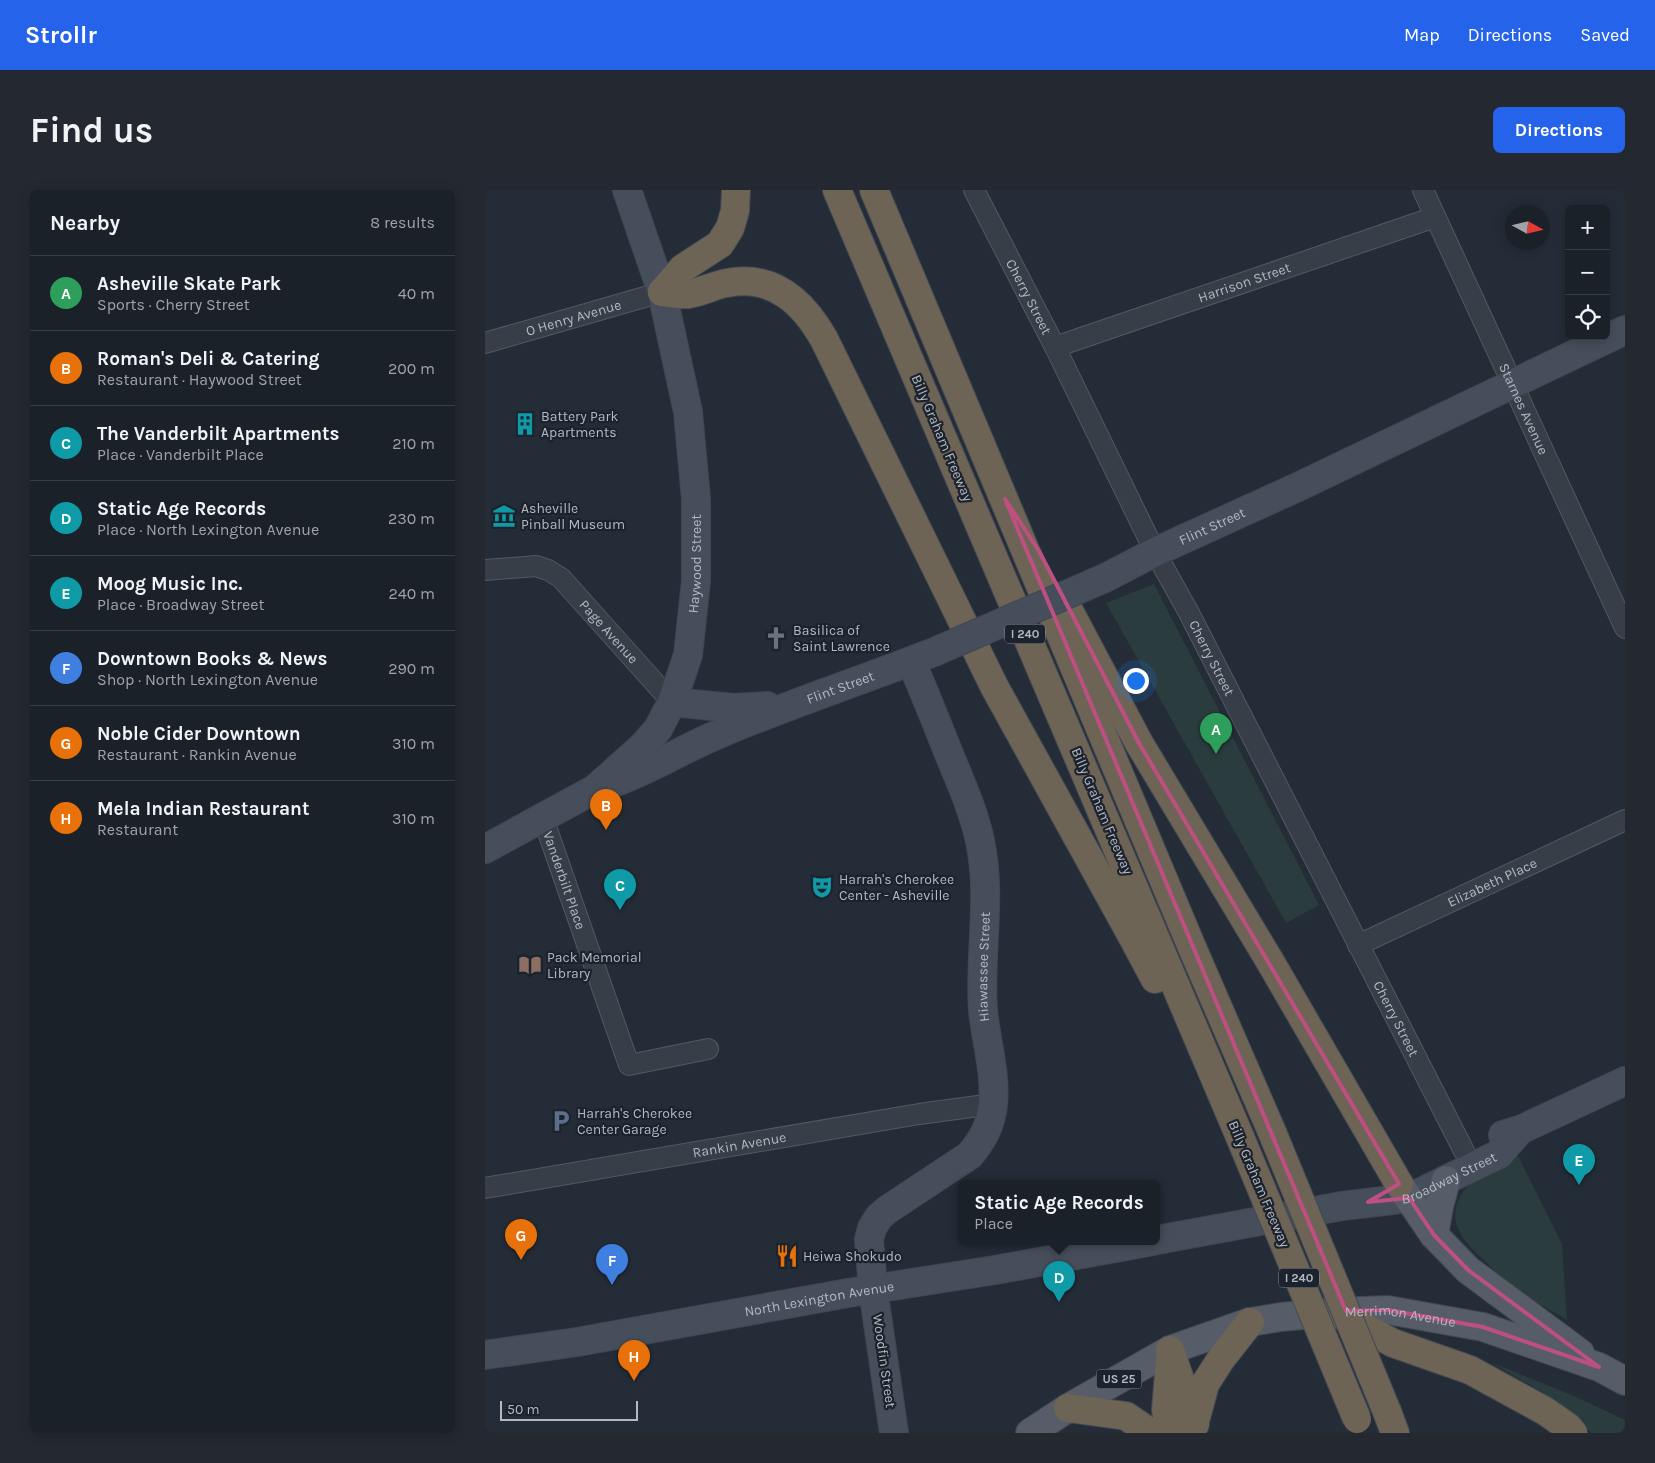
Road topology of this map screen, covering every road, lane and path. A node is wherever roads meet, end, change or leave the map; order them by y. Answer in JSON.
{"nodes":[{"id":1,"x":627,"y":190,"type":"edge"},
{"id":2,"x":736,"y":190,"type":"edge"},
{"id":3,"x":837,"y":190,"type":"edge"},
{"id":4,"x":873,"y":190,"type":"edge"},
{"id":5,"x":890,"y":190,"type":"edge"},
{"id":6,"x":974,"y":190,"type":"edge"},
{"id":7,"x":1423,"y":190,"type":"edge"},
{"id":8,"x":1435,"y":217,"type":"junction"},
{"id":9,"x":662,"y":292,"type":"junction"},
{"id":10,"x":1625,"y":330,"type":"edge"},
{"id":11,"x":933,"y":332,"type":"junction"},
{"id":12,"x":485,"y":343,"type":"edge"},
{"id":13,"x":1055,"y":347,"type":"junction"},
{"id":14,"x":1511,"y":383,"type":"junction"},
{"id":15,"x":1005,"y":499,"type":"junction"},
{"id":16,"x":1155,"y":552,"type":"junction"},
{"id":17,"x":485,"y":570,"type":"edge"},
{"id":18,"x":1625,"y":628,"type":"edge"},
{"id":19,"x":922,"y":657,"type":"junction"},
{"id":20,"x":672,"y":702,"type":"junction"},
{"id":21,"x":791,"y":704,"type":"junction"},
{"id":22,"x":720,"y":733,"type":"junction"},
{"id":23,"x":595,"y":789,"type":"junction"},
{"id":24,"x":543,"y":818,"type":"junction"},
{"id":25,"x":1625,"y":820,"type":"edge"},
{"id":26,"x":485,"y":849,"type":"edge"},
{"id":27,"x":1358,"y":945,"type":"junction"},
{"id":28,"x":708,"y":1049,"type":"dead end"},
{"id":29,"x":1215,"y":1078,"type":"junction"},
{"id":30,"x":1625,"y":1081,"type":"edge"},
{"id":31,"x":993,"y":1104,"type":"junction"},
{"id":32,"x":1520,"y":1130,"type":"junction"},
{"id":33,"x":1464,"y":1151,"type":"junction"},
{"id":34,"x":1446,"y":1180,"type":"junction"},
{"id":35,"x":485,"y":1188,"type":"edge"},
{"id":36,"x":1404,"y":1191,"type":"junction"},
{"id":37,"x":1434,"y":1235,"type":"junction"},
{"id":38,"x":1160,"y":1239,"type":"edge"},
{"id":39,"x":1131,"y":1245,"type":"edge"},
{"id":40,"x":873,"y":1289,"type":"junction"},
{"id":41,"x":1334,"y":1312,"type":"junction"},
{"id":42,"x":1250,"y":1322,"type":"junction"},
{"id":43,"x":1171,"y":1350,"type":"junction"},
{"id":44,"x":485,"y":1356,"type":"edge"},
{"id":45,"x":1599,"y":1367,"type":"junction"},
{"id":46,"x":1625,"y":1381,"type":"edge"},
{"id":47,"x":1068,"y":1408,"type":"junction"},
{"id":48,"x":1391,"y":1423,"type":"edge"},
{"id":49,"x":1360,"y":1426,"type":"edge"},
{"id":50,"x":1196,"y":1427,"type":"edge"},
{"id":51,"x":894,"y":1433,"type":"edge"},
{"id":52,"x":1030,"y":1433,"type":"edge"},
{"id":53,"x":1151,"y":1433,"type":"edge"},
{"id":54,"x":1170,"y":1433,"type":"edge"},
{"id":55,"x":1573,"y":1433,"type":"edge"}],
"edges":[{"from":1,"to":9,"type":"street","name":"Haywood Street"},
{"from":2,"to":9,"type":"highway"},
{"from":3,"to":29,"type":"highway","name":"Billy Graham Freeway","number":"I 240"},
{"from":4,"to":11,"type":"highway","number":"I 240"},
{"from":5,"to":11,"type":"highway"},
{"from":6,"to":13,"type":"street","name":"Cherry Street"},
{"from":7,"to":8,"type":"street","name":"Starnes Avenue"},
{"from":8,"to":13,"type":"street","name":"Harrison Street"},
{"from":8,"to":14,"type":"street","name":"Starnes Avenue"},
{"from":9,"to":12,"type":"street","name":"O Henry Avenue"},
{"from":9,"to":20,"type":"street","name":"Haywood Street"},
{"from":9,"to":29,"type":"highway"},
{"from":10,"to":14,"type":"street","name":"Flint Street"},
{"from":11,"to":15,"type":"highway","number":"I 240"},
{"from":13,"to":16,"type":"street","name":"Cherry Street"},
{"from":14,"to":16,"type":"street","name":"Flint Street"},
{"from":14,"to":18,"type":"street","name":"Starnes Avenue"},
{"from":15,"to":36,"type":"highway"},
{"from":15,"to":48,"type":"highway","number":"I 240","bridge":true},
{"from":16,"to":19,"type":"street","name":"Flint Street","bridge":true},
{"from":16,"to":27,"type":"street","name":"Cherry Street"},
{"from":17,"to":20,"type":"street","name":"Page Avenue"},
{"from":19,"to":21,"type":"street","name":"Flint Street"},
{"from":19,"to":31,"type":"street","name":"Hiawassee Street"},
{"from":20,"to":21,"type":"street","name":"Flint Street"},
{"from":20,"to":22,"type":"street","name":"Page Avenue"},
{"from":20,"to":23,"type":"street","name":"Haywood Street"},
{"from":21,"to":22,"type":"street","name":"Flint Street"},
{"from":22,"to":23,"type":"street","name":"Flint Street"},
{"from":23,"to":24,"type":"street","name":"Haywood Street"},
{"from":24,"to":26,"type":"street","name":"Haywood Street"},
{"from":24,"to":28,"type":"street","name":"Vanderbilt Place"},
{"from":25,"to":27,"type":"street","name":"Elizabeth Place"},
{"from":27,"to":33,"type":"street","name":"Cherry Street"},
{"from":29,"to":49,"type":"highway","name":"Billy Graham Freeway","number":"I 240","bridge":true},
{"from":30,"to":32,"type":"street","name":"Broadway Street"},
{"from":31,"to":35,"type":"street","name":"Rankin Avenue"},
{"from":31,"to":40,"type":"street","name":"Hiawassee Street"},
{"from":32,"to":33,"type":"street","name":"Broadway Street"},
{"from":32,"to":34,"type":"street","name":"Broadway Street"},
{"from":33,"to":36,"type":"street","name":"Broadway Street"},
{"from":34,"to":36,"type":"street","name":"Broadway Street"},
{"from":34,"to":37,"type":"main road"},
{"from":36,"to":37,"type":"main road"},
{"from":36,"to":38,"type":"street","name":"Broadway Street"},
{"from":37,"to":45,"type":"main road"},
{"from":39,"to":40,"type":"street","name":"North Lexington Avenue"},
{"from":40,"to":44,"type":"street","name":"North Lexington Avenue"},
{"from":40,"to":51,"type":"street","name":"Woodfin Street"},
{"from":41,"to":42,"type":"main road","name":"Merrimon Avenue","number":"US 25"},
{"from":41,"to":45,"type":"main road","name":"Merrimon Avenue","number":"US 25"},
{"from":41,"to":55,"type":"highway"},
{"from":42,"to":43,"type":"main road","name":"Merrimon Avenue","number":"US 25"},
{"from":42,"to":50,"type":"highway"},
{"from":43,"to":47,"type":"main road","number":"US 25"},
{"from":43,"to":50,"type":"highway"},
{"from":43,"to":54,"type":"highway"},
{"from":45,"to":46,"type":"main road","name":"Merrimon Avenue","number":"US 25"},
{"from":47,"to":52,"type":"main road","number":"US 25"},
{"from":47,"to":53,"type":"highway"}]}
